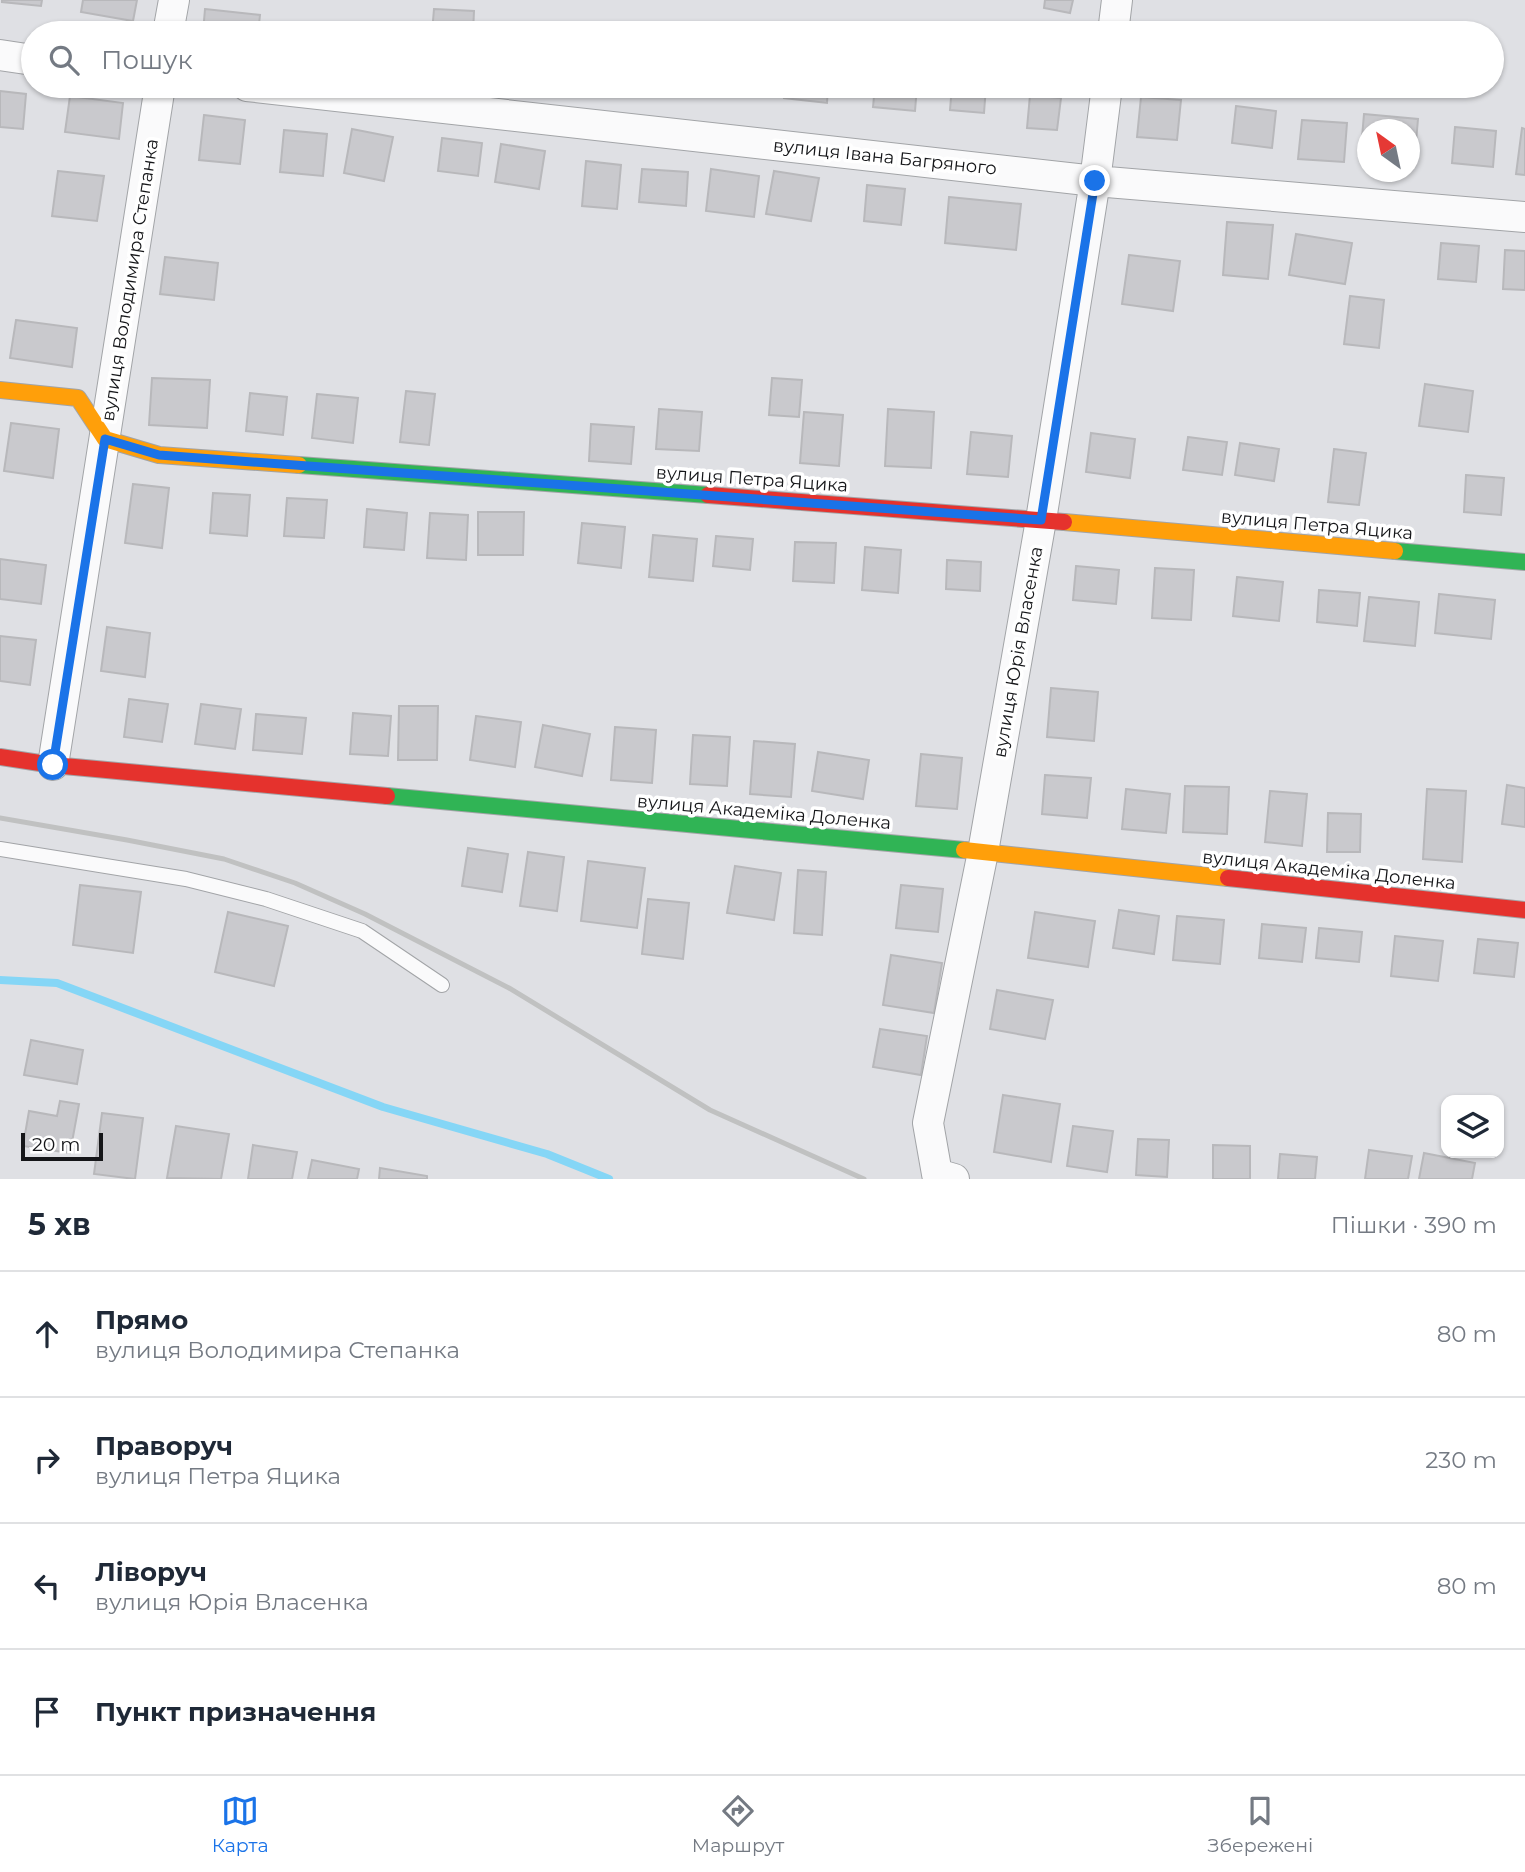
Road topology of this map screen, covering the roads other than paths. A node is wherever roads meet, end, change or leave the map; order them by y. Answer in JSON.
{"nodes":[{"id":1,"x":174,"y":0,"type":"edge"},
{"id":2,"x":1117,"y":0,"type":"edge"},
{"id":3,"x":170,"y":21,"type":"edge"},
{"id":4,"x":1114,"y":21,"type":"edge"},
{"id":5,"x":0,"y":55,"type":"edge"},
{"id":6,"x":21,"y":58,"type":"edge"},
{"id":7,"x":158,"y":98,"type":"edge"},
{"id":8,"x":354,"y":98,"type":"edge"},
{"id":9,"x":1105,"y":98,"type":"edge"},
{"id":10,"x":1095,"y":181,"type":"junction"},
{"id":11,"x":1525,"y":217,"type":"edge"},
{"id":12,"x":0,"y":390,"type":"edge"},
{"id":13,"x":105,"y":439,"type":"junction"},
{"id":14,"x":1041,"y":520,"type":"junction"},
{"id":15,"x":1525,"y":562,"type":"edge"},
{"id":16,"x":0,"y":757,"type":"edge"},
{"id":17,"x":53,"y":765,"type":"junction"},
{"id":18,"x":0,"y":849,"type":"edge"},
{"id":19,"x":983,"y":852,"type":"junction"},
{"id":20,"x":1525,"y":910,"type":"edge"},
{"id":21,"x":442,"y":985,"type":"dead end"},
{"id":22,"x":945,"y":1176,"type":"edge"}],
"edges":[{"from":1,"to":3,"type":"street"},
{"from":2,"to":4,"type":"street"},
{"from":5,"to":6,"type":"street"},
{"from":7,"to":13,"type":"street","name":"вулиця Володимира Степанка"},
{"from":8,"to":10,"type":"street","name":"вулиця Івана Багряного"},
{"from":9,"to":10,"type":"street","name":"вулиця Юрія Власенка"},
{"from":10,"to":11,"type":"street","name":"вулиця Івана Багряного"},
{"from":10,"to":14,"type":"street","name":"вулиця Юрія Власенка"},
{"from":12,"to":13,"type":"street"},
{"from":13,"to":14,"type":"street","name":"вулиця Петра Яцика"},
{"from":13,"to":17,"type":"street","name":"вулиця Володимира Степанка"},
{"from":14,"to":15,"type":"street","name":"вулиця Петра Яцика"},
{"from":14,"to":19,"type":"street","name":"вулиця Юрія Власенка"},
{"from":16,"to":17,"type":"street","name":"вулиця Академіка Доленка"},
{"from":17,"to":19,"type":"street","name":"вулиця Академіка Доленка"},
{"from":18,"to":21,"type":"lane"},
{"from":19,"to":20,"type":"street","name":"вулиця Академіка Доленка"},
{"from":19,"to":22,"type":"street","name":"вулиця Юрія Власенка"}]}
